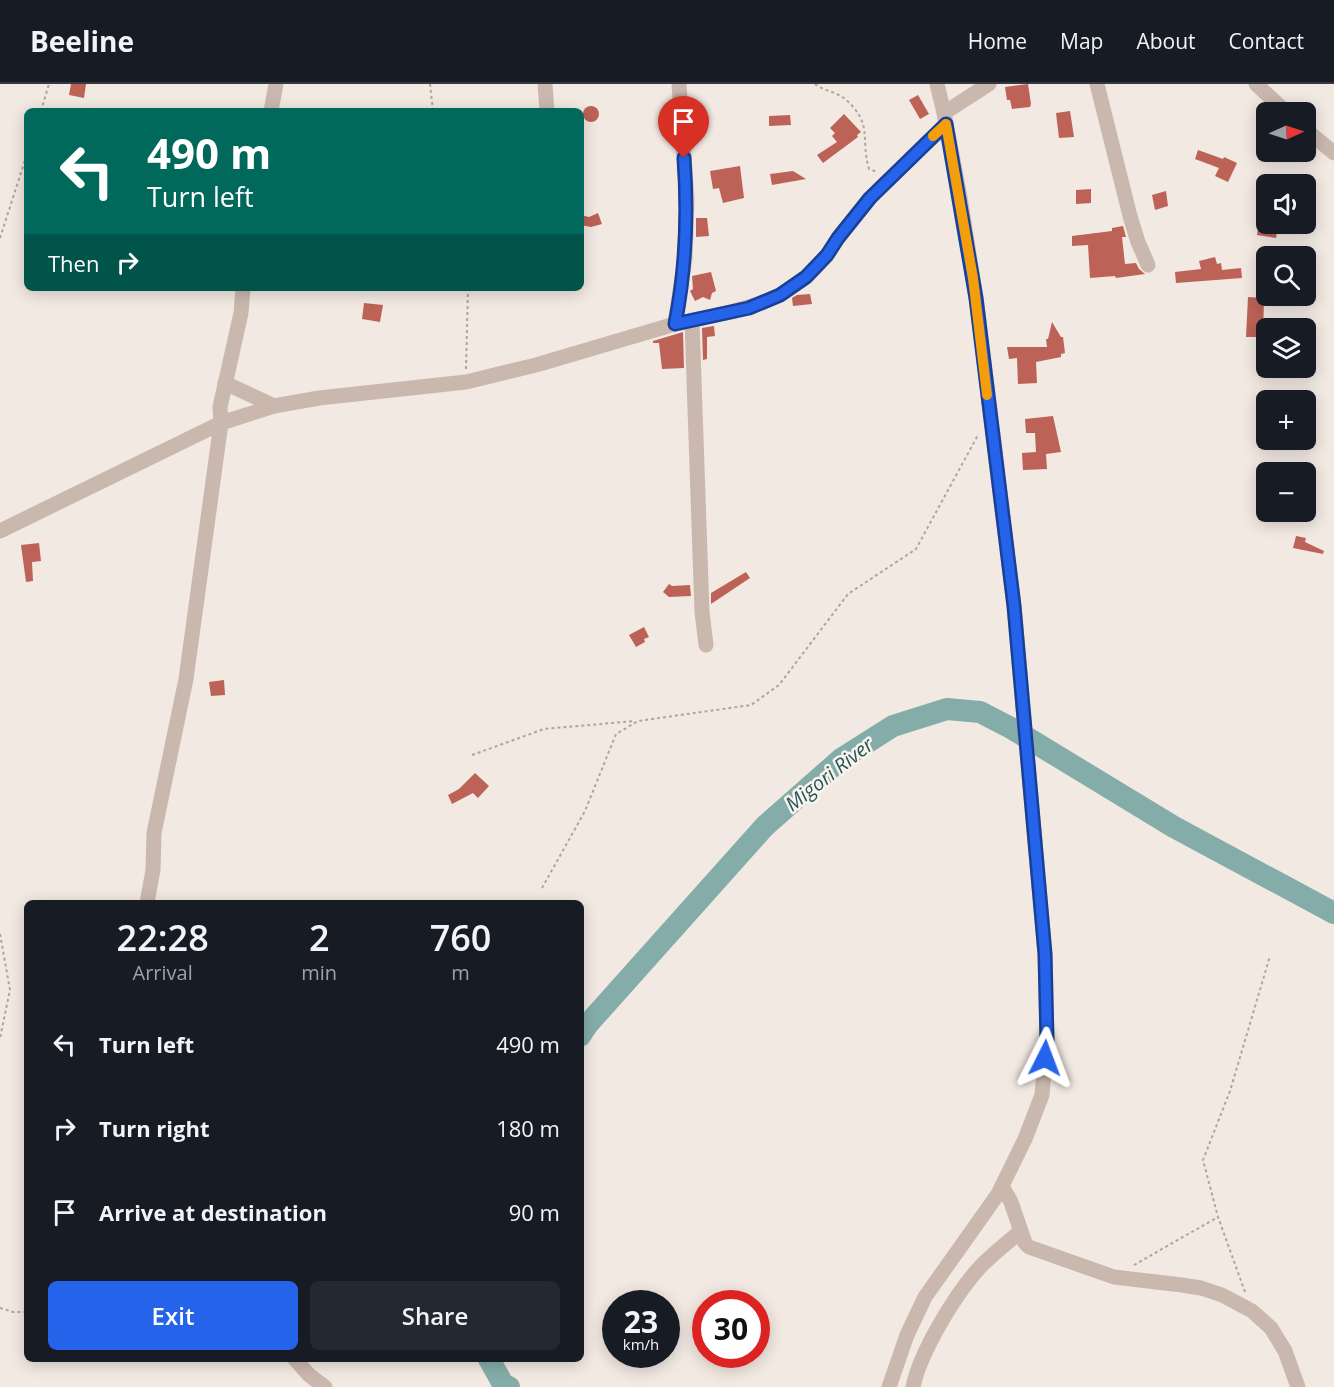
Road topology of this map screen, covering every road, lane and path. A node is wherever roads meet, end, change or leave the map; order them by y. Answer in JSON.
{"nodes":[{"id":1,"x":50,"y":84,"type":"edge"},
{"id":2,"x":276,"y":84,"type":"edge"},
{"id":3,"x":430,"y":84,"type":"edge"},
{"id":4,"x":545,"y":84,"type":"edge"},
{"id":5,"x":679,"y":84,"type":"edge"},
{"id":6,"x":815,"y":84,"type":"edge"},
{"id":7,"x":937,"y":84,"type":"edge"},
{"id":8,"x":988,"y":84,"type":"edge"},
{"id":9,"x":1097,"y":84,"type":"edge"},
{"id":10,"x":1256,"y":84,"type":"edge"},
{"id":11,"x":1275,"y":102,"type":"edge"},
{"id":12,"x":42,"y":108,"type":"edge"},
{"id":13,"x":271,"y":108,"type":"edge"},
{"id":14,"x":433,"y":108,"type":"edge"},
{"id":15,"x":547,"y":108,"type":"edge"},
{"id":16,"x":945,"y":119,"type":"junction"},
{"id":17,"x":1316,"y":138,"type":"edge"},
{"id":18,"x":1334,"y":153,"type":"edge"},
{"id":19,"x":24,"y":163,"type":"edge"},
{"id":20,"x":892,"y":178,"type":"junction"},
{"id":21,"x":0,"y":238,"type":"edge"},
{"id":22,"x":1148,"y":265,"type":"dead end"},
{"id":23,"x":243,"y":291,"type":"edge"},
{"id":24,"x":468,"y":291,"type":"edge"},
{"id":25,"x":692,"y":321,"type":"junction"},
{"id":26,"x":675,"y":324,"type":"junction"},
{"id":27,"x":466,"y":382,"type":"junction"},
{"id":28,"x":225,"y":383,"type":"junction"},
{"id":29,"x":274,"y":406,"type":"junction"},
{"id":30,"x":221,"y":423,"type":"junction"},
{"id":31,"x":978,"y":435,"type":"dead end"},
{"id":32,"x":0,"y":531,"type":"edge"},
{"id":33,"x":706,"y":645,"type":"dead end"},
{"id":34,"x":638,"y":721,"type":"junction"},
{"id":35,"x":471,"y":755,"type":"dead end"},
{"id":36,"x":542,"y":888,"type":"dead end"},
{"id":37,"x":148,"y":900,"type":"edge"},
{"id":38,"x":0,"y":934,"type":"edge"},
{"id":39,"x":1270,"y":956,"type":"dead end"},
{"id":40,"x":0,"y":1038,"type":"edge"},
{"id":41,"x":1002,"y":1186,"type":"junction"},
{"id":42,"x":1218,"y":1217,"type":"junction"},
{"id":43,"x":1021,"y":1231,"type":"junction"},
{"id":44,"x":1114,"y":1277,"type":"junction"},
{"id":45,"x":0,"y":1308,"type":"edge"},
{"id":46,"x":1252,"y":1311,"type":"junction"},
{"id":47,"x":24,"y":1312,"type":"edge"},
{"id":48,"x":298,"y":1362,"type":"edge"},
{"id":49,"x":325,"y":1387,"type":"edge"},
{"id":50,"x":889,"y":1387,"type":"edge"},
{"id":51,"x":913,"y":1387,"type":"edge"},
{"id":52,"x":1298,"y":1387,"type":"edge"}],
"edges":[{"from":1,"to":12,"type":"path"},
{"from":2,"to":13,"type":"street"},
{"from":3,"to":14,"type":"path"},
{"from":4,"to":15,"type":"street"},
{"from":5,"to":26,"type":"street"},
{"from":6,"to":20,"type":"path"},
{"from":7,"to":16,"type":"street"},
{"from":8,"to":16,"type":"street"},
{"from":9,"to":22,"type":"street"},
{"from":10,"to":11,"type":"street"},
{"from":16,"to":20,"type":"street"},
{"from":16,"to":41,"type":"street"},
{"from":17,"to":18,"type":"street"},
{"from":19,"to":21,"type":"path"},
{"from":20,"to":25,"type":"street"},
{"from":23,"to":28,"type":"street"},
{"from":24,"to":27,"type":"path"},
{"from":25,"to":26,"type":"street"},
{"from":25,"to":33,"type":"street"},
{"from":26,"to":27,"type":"street"},
{"from":27,"to":29,"type":"street"},
{"from":28,"to":29,"type":"street"},
{"from":28,"to":30,"type":"street"},
{"from":29,"to":30,"type":"street"},
{"from":30,"to":32,"type":"street"},
{"from":30,"to":37,"type":"street"},
{"from":31,"to":34,"type":"path"},
{"from":34,"to":35,"type":"path"},
{"from":34,"to":36,"type":"path"},
{"from":38,"to":40,"type":"path"},
{"from":39,"to":42,"type":"path"},
{"from":41,"to":43,"type":"street"},
{"from":41,"to":50,"type":"street"},
{"from":42,"to":44,"type":"path"},
{"from":42,"to":46,"type":"path"},
{"from":43,"to":44,"type":"street"},
{"from":43,"to":51,"type":"street"},
{"from":44,"to":46,"type":"street"},
{"from":45,"to":47,"type":"path"},
{"from":46,"to":52,"type":"street"},
{"from":48,"to":49,"type":"street"}]}
